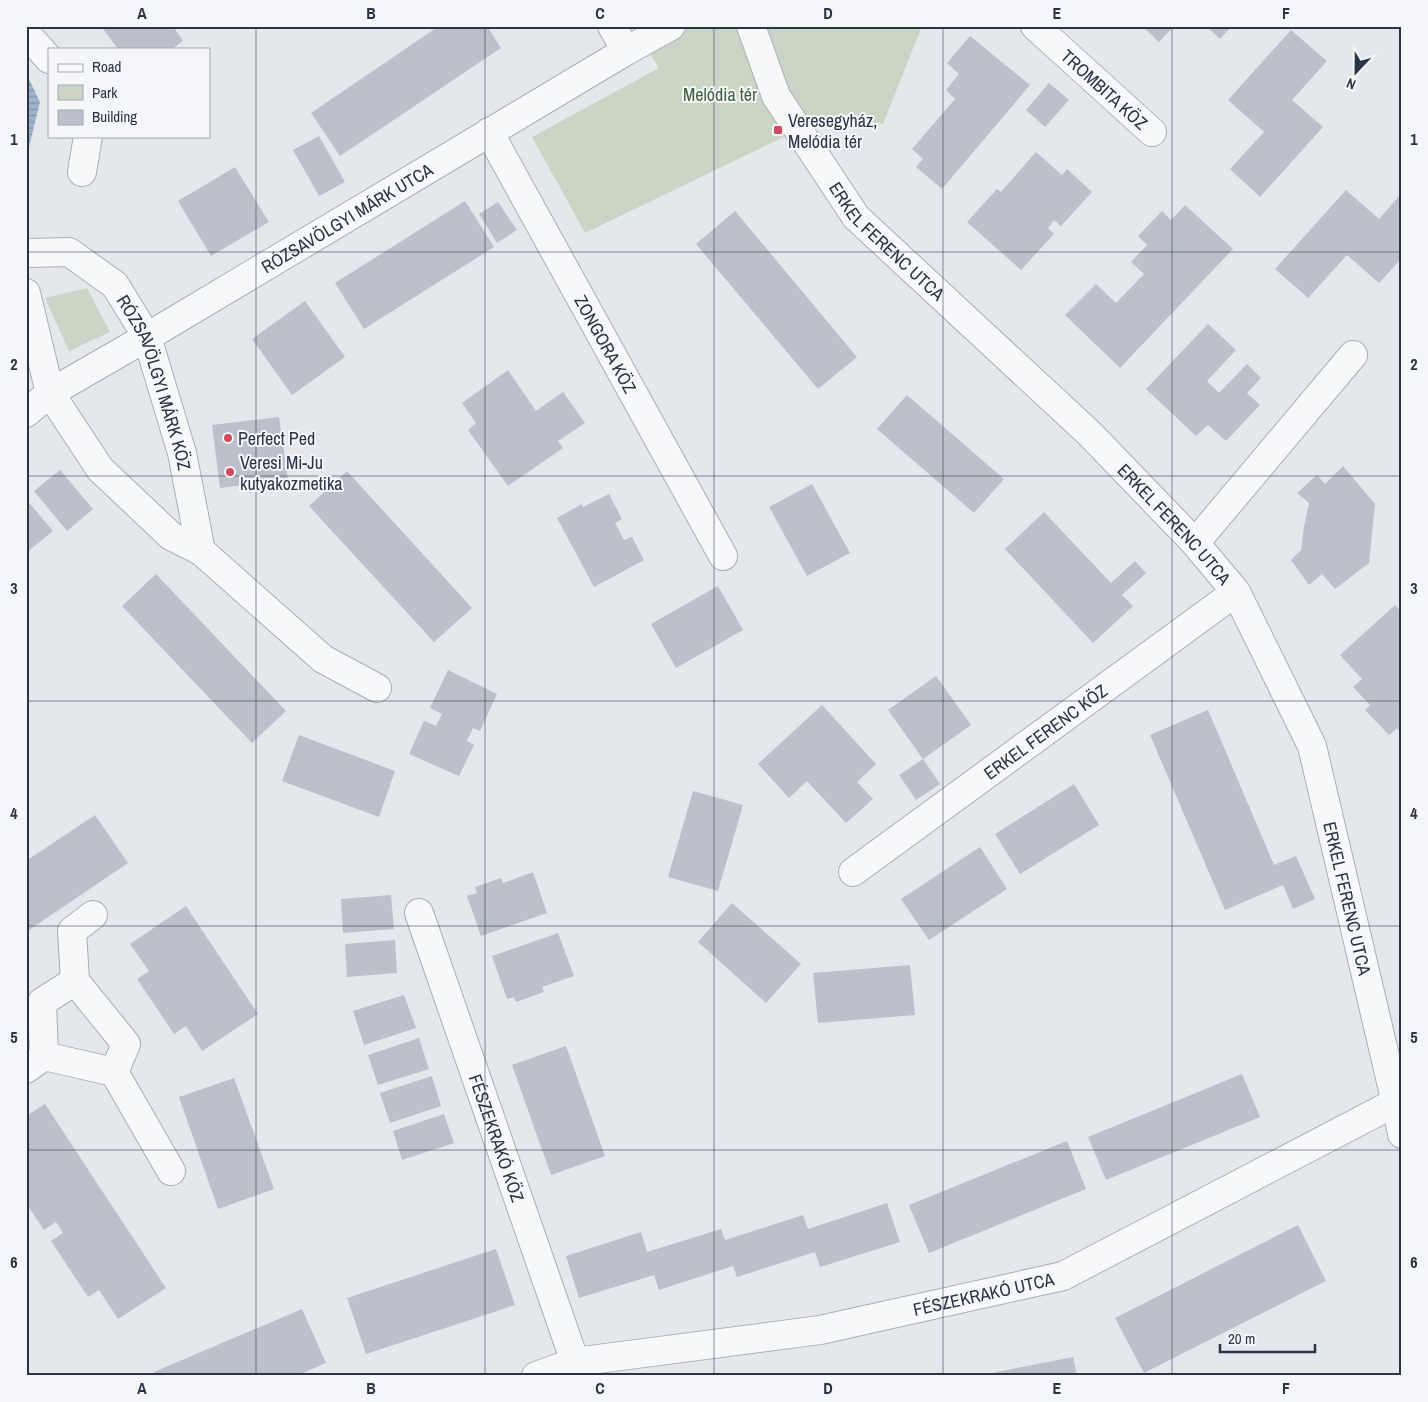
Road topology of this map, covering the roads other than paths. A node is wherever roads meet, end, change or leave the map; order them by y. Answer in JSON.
{"nodes":[{"id":1,"x":612,"y":26,"type":"edge"},
{"id":2,"x":671,"y":26,"type":"edge"},
{"id":3,"x":751,"y":26,"type":"edge"},
{"id":4,"x":1035,"y":26,"type":"edge"},
{"id":5,"x":26,"y":37,"type":"edge"},
{"id":6,"x":626,"y":50,"type":"junction"},
{"id":7,"x":48,"y":58,"type":"edge"},
{"id":8,"x":490,"y":132,"type":"junction"},
{"id":9,"x":1152,"y":132,"type":"dead end"},
{"id":10,"x":88,"y":138,"type":"edge"},
{"id":11,"x":82,"y":172,"type":"dead end"},
{"id":12,"x":26,"y":254,"type":"edge"},
{"id":13,"x":26,"y":293,"type":"edge"},
{"id":14,"x":147,"y":337,"type":"junction"},
{"id":15,"x":1353,"y":355,"type":"dead end"},
{"id":16,"x":50,"y":393,"type":"junction"},
{"id":17,"x":26,"y":413,"type":"edge"},
{"id":18,"x":1195,"y":543,"type":"junction"},
{"id":19,"x":201,"y":551,"type":"junction"},
{"id":20,"x":724,"y":556,"type":"dead end"},
{"id":21,"x":1236,"y":592,"type":"junction"},
{"id":22,"x":378,"y":688,"type":"dead end"},
{"id":23,"x":853,"y":872,"type":"dead end"},
{"id":24,"x":419,"y":913,"type":"dead end"},
{"id":25,"x":93,"y":916,"type":"dead end"},
{"id":26,"x":74,"y":981,"type":"junction"},
{"id":27,"x":35,"y":1063,"type":"edge"},
{"id":28,"x":114,"y":1072,"type":"junction"},
{"id":29,"x":1399,"y":1101,"type":"edge"},
{"id":30,"x":1402,"y":1134,"type":"edge"},
{"id":31,"x":171,"y":1171,"type":"dead end"},
{"id":32,"x":575,"y":1362,"type":"junction"},
{"id":33,"x":536,"y":1376,"type":"edge"}],
"edges":[{"from":1,"to":6,"type":"street"},
{"from":2,"to":6,"type":"street","name":"RÓZSAVÖLGYI MÁRK UTCA"},
{"from":3,"to":18,"type":"street","name":"ERKEL FERENC UTCA"},
{"from":4,"to":9,"type":"street","name":"TROMBITA KÖZ"},
{"from":5,"to":7,"type":"street"},
{"from":6,"to":8,"type":"street","name":"RÓZSAVÖLGYI MÁRK UTCA"},
{"from":8,"to":14,"type":"street","name":"RÓZSAVÖLGYI MÁRK UTCA"},
{"from":8,"to":20,"type":"street","name":"ZONGORA KÖZ"},
{"from":10,"to":11,"type":"street"},
{"from":12,"to":14,"type":"street","name":"RÓZSAVÖLGYI MÁRK KÖZ"},
{"from":13,"to":16,"type":"street"},
{"from":14,"to":16,"type":"street","name":"RÓZSAVÖLGYI MÁRK UTCA"},
{"from":14,"to":19,"type":"street","name":"RÓZSAVÖLGYI MÁRK KÖZ"},
{"from":15,"to":18,"type":"street"},
{"from":16,"to":17,"type":"street","name":"RÓZSAVÖLGYI MÁRK UTCA"},
{"from":16,"to":19,"type":"street"},
{"from":18,"to":21,"type":"street","name":"ERKEL FERENC UTCA"},
{"from":19,"to":22,"type":"street"},
{"from":21,"to":23,"type":"street","name":"ERKEL FERENC KÖZ"},
{"from":21,"to":29,"type":"street","name":"ERKEL FERENC UTCA"},
{"from":24,"to":32,"type":"street","name":"FÉSZEKRAKÓ KÖZ"},
{"from":25,"to":26,"type":"street"},
{"from":26,"to":27,"type":"street"},
{"from":26,"to":28,"type":"street"},
{"from":27,"to":28,"type":"street"},
{"from":28,"to":31,"type":"street"},
{"from":29,"to":30,"type":"street","name":"ERKEL FERENC UTCA"},
{"from":29,"to":32,"type":"street","name":"FÉSZEKRAKÓ UTCA"},
{"from":32,"to":33,"type":"street","name":"FÉSZEKRAKÓ UTCA"}]}
